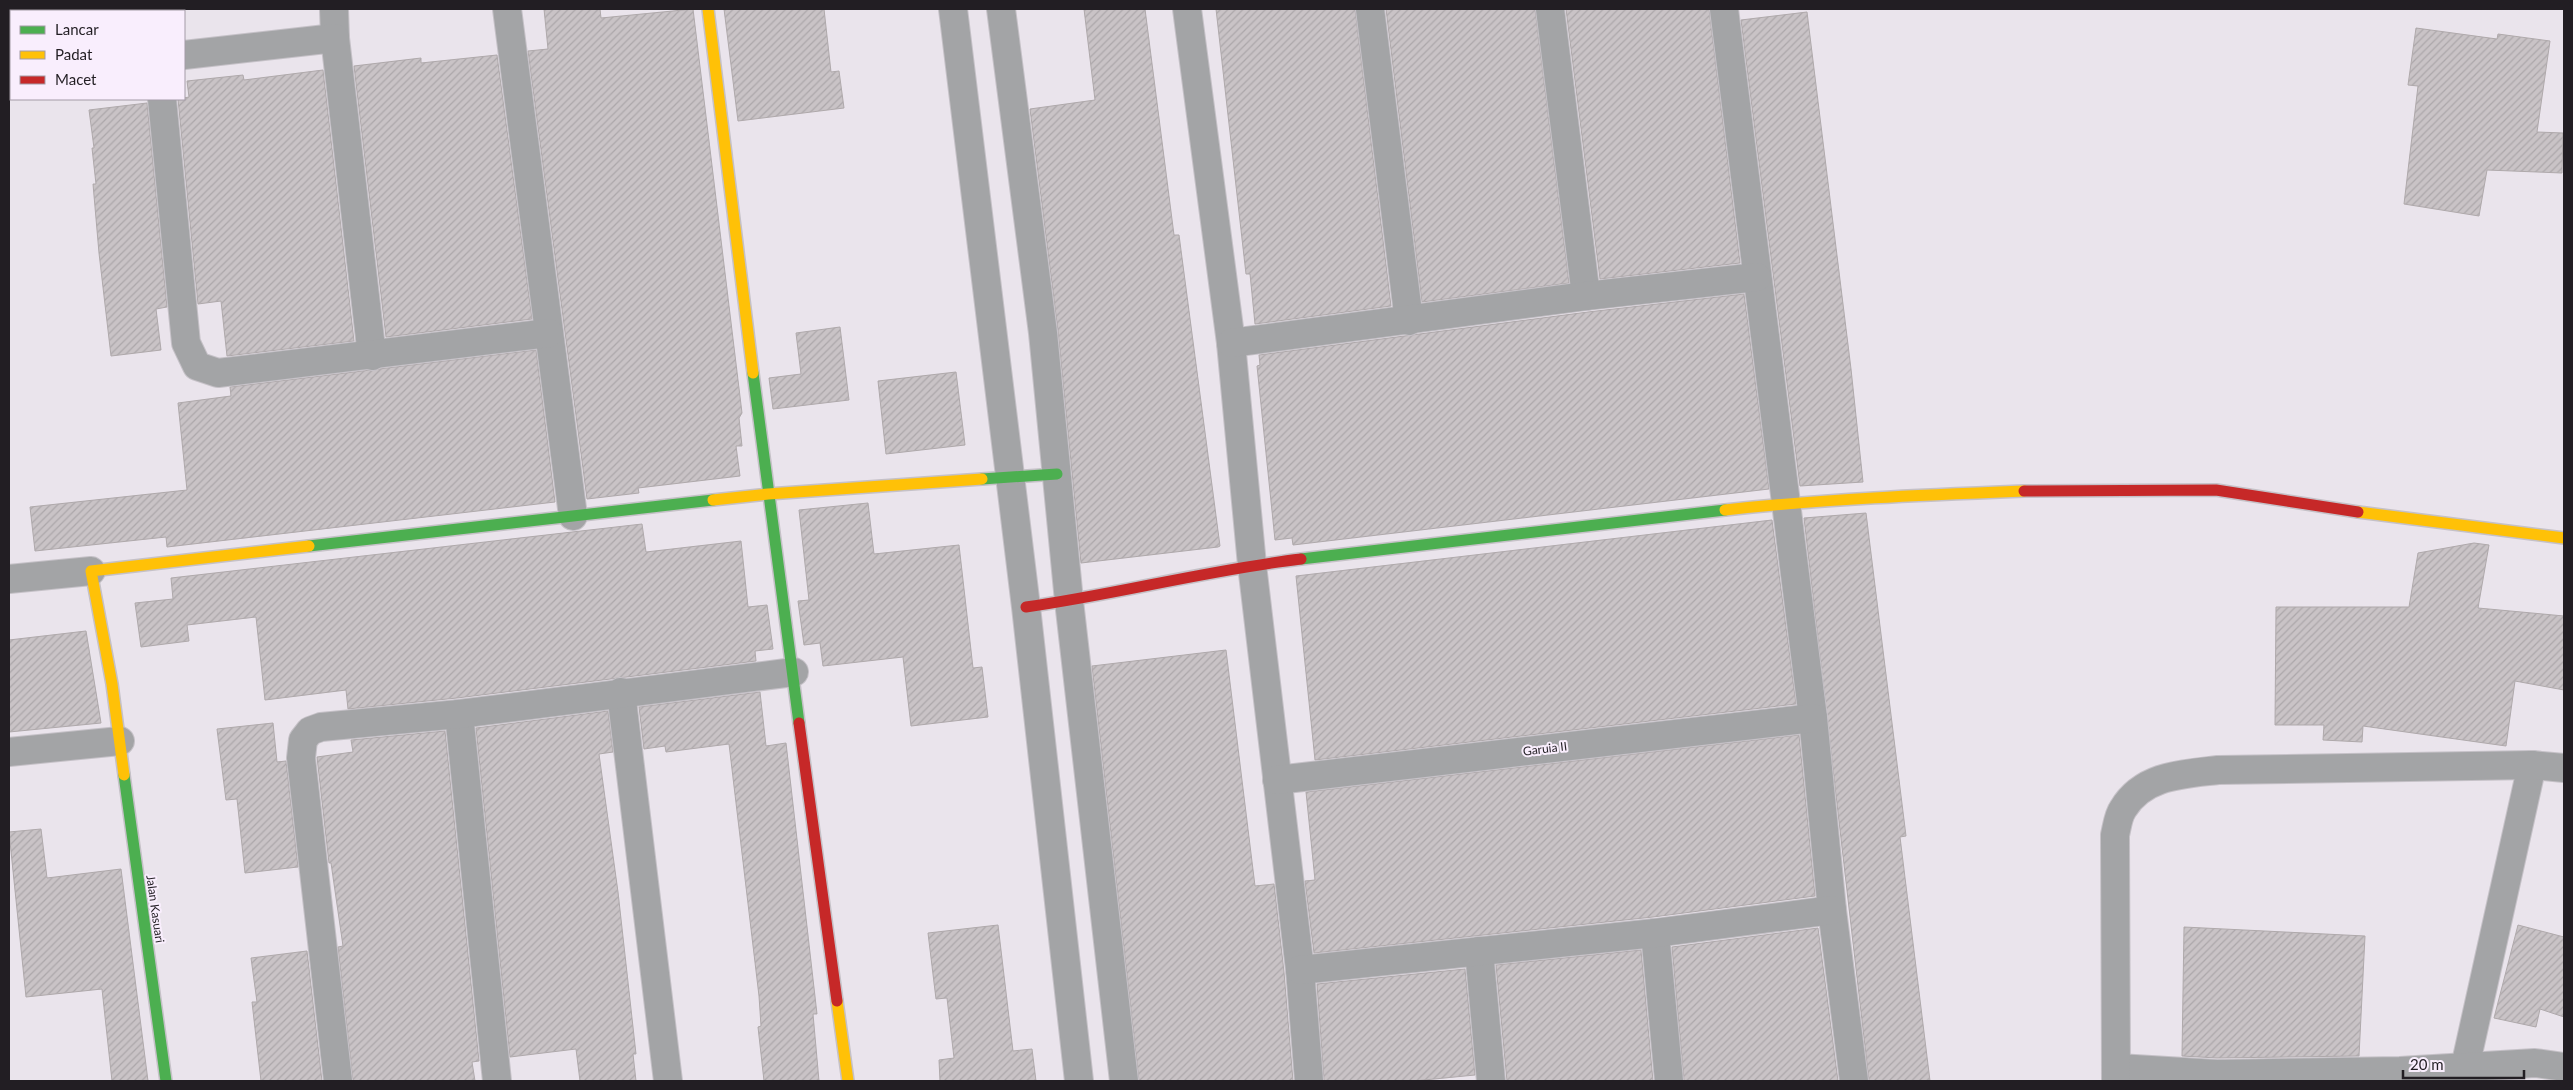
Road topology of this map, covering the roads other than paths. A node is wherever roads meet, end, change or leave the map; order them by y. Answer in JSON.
{"nodes":[{"id":1,"x":334,"y":9,"type":"edge"},
{"id":2,"x":507,"y":9,"type":"edge"},
{"id":3,"x":708,"y":9,"type":"edge"},
{"id":4,"x":952,"y":9,"type":"edge"},
{"id":5,"x":1001,"y":9,"type":"edge"},
{"id":6,"x":1187,"y":9,"type":"edge"},
{"id":7,"x":1370,"y":9,"type":"edge"},
{"id":8,"x":1550,"y":9,"type":"edge"},
{"id":9,"x":1724,"y":9,"type":"edge"},
{"id":10,"x":335,"y":38,"type":"junction"},
{"id":11,"x":185,"y":56,"type":"edge"},
{"id":12,"x":162,"y":100,"type":"edge"},
{"id":13,"x":1757,"y":277,"type":"junction"},
{"id":14,"x":1586,"y":296,"type":"junction"},
{"id":15,"x":1409,"y":321,"type":"junction"},
{"id":16,"x":549,"y":333,"type":"junction"},
{"id":17,"x":1231,"y":343,"type":"junction"},
{"id":18,"x":372,"y":356,"type":"junction"},
{"id":19,"x":1057,"y":474,"type":"junction"},
{"id":20,"x":1008,"y":476,"type":"junction"},
{"id":21,"x":768,"y":494,"type":"junction"},
{"id":22,"x":1786,"y":503,"type":"junction"},
{"id":23,"x":573,"y":516,"type":"junction"},
{"id":24,"x":2564,"y":538,"type":"edge"},
{"id":25,"x":1252,"y":566,"type":"junction"},
{"id":26,"x":91,"y":571,"type":"junction"},
{"id":27,"x":9,"y":580,"type":"edge"},
{"id":28,"x":1068,"y":601,"type":"junction"},
{"id":29,"x":1026,"y":606,"type":"junction"},
{"id":30,"x":794,"y":672,"type":"junction"},
{"id":31,"x":621,"y":692,"type":"junction"},
{"id":32,"x":459,"y":714,"type":"junction"},
{"id":33,"x":1813,"y":718,"type":"junction"},
{"id":34,"x":120,"y":741,"type":"junction"},
{"id":35,"x":9,"y":752,"type":"edge"},
{"id":36,"x":2532,"y":765,"type":"junction"},
{"id":37,"x":2564,"y":768,"type":"edge"},
{"id":38,"x":1277,"y":780,"type":"junction"},
{"id":39,"x":1832,"y":910,"type":"junction"},
{"id":40,"x":1655,"y":933,"type":"junction"},
{"id":41,"x":1479,"y":951,"type":"junction"},
{"id":42,"x":1300,"y":970,"type":"junction"},
{"id":43,"x":2465,"y":1067,"type":"junction"},
{"id":44,"x":2564,"y":1067,"type":"edge"},
{"id":45,"x":2117,"y":1075,"type":"edge"},
{"id":46,"x":2399,"y":1076,"type":"edge"},
{"id":47,"x":166,"y":1081,"type":"edge"},
{"id":48,"x":338,"y":1081,"type":"edge"},
{"id":49,"x":496,"y":1081,"type":"edge"},
{"id":50,"x":668,"y":1081,"type":"edge"},
{"id":51,"x":848,"y":1081,"type":"edge"},
{"id":52,"x":1079,"y":1081,"type":"edge"},
{"id":53,"x":1124,"y":1081,"type":"edge"},
{"id":54,"x":1309,"y":1081,"type":"edge"},
{"id":55,"x":1491,"y":1081,"type":"edge"},
{"id":56,"x":1669,"y":1081,"type":"edge"},
{"id":57,"x":1854,"y":1081,"type":"edge"}],
"edges":[{"from":1,"to":10,"type":"street"},
{"from":2,"to":16,"type":"street"},
{"from":3,"to":21,"type":"street"},
{"from":4,"to":20,"type":"street"},
{"from":5,"to":19,"type":"street"},
{"from":6,"to":17,"type":"street"},
{"from":7,"to":15,"type":"street"},
{"from":8,"to":14,"type":"street"},
{"from":9,"to":13,"type":"street"},
{"from":10,"to":11,"type":"street"},
{"from":10,"to":18,"type":"street"},
{"from":12,"to":18,"type":"street"},
{"from":13,"to":14,"type":"street"},
{"from":13,"to":22,"type":"street"},
{"from":14,"to":15,"type":"street"},
{"from":15,"to":17,"type":"street"},
{"from":16,"to":18,"type":"street"},
{"from":16,"to":23,"type":"street"},
{"from":17,"to":25,"type":"street"},
{"from":19,"to":20,"type":"street"},
{"from":19,"to":28,"type":"street"},
{"from":20,"to":21,"type":"street"},
{"from":20,"to":29,"type":"street"},
{"from":21,"to":23,"type":"street"},
{"from":21,"to":30,"type":"street"},
{"from":22,"to":24,"type":"street"},
{"from":22,"to":25,"type":"street"},
{"from":22,"to":33,"type":"street"},
{"from":23,"to":26,"type":"street"},
{"from":25,"to":28,"type":"street"},
{"from":25,"to":38,"type":"street"},
{"from":26,"to":27,"type":"street"},
{"from":26,"to":34,"type":"street","name":"Jalan Kasuari"},
{"from":28,"to":29,"type":"street"},
{"from":28,"to":53,"type":"street"},
{"from":29,"to":52,"type":"street"},
{"from":30,"to":31,"type":"street"},
{"from":30,"to":51,"type":"street"},
{"from":31,"to":32,"type":"street"},
{"from":31,"to":50,"type":"street"},
{"from":32,"to":48,"type":"street"},
{"from":32,"to":49,"type":"street"},
{"from":33,"to":38,"type":"street","name":"Garuia II"},
{"from":33,"to":39,"type":"street"},
{"from":34,"to":35,"type":"street"},
{"from":34,"to":47,"type":"street","name":"Jalan Kasuari"},
{"from":36,"to":37,"type":"street"},
{"from":36,"to":43,"type":"street"},
{"from":36,"to":45,"type":"street"},
{"from":38,"to":42,"type":"street"},
{"from":39,"to":40,"type":"street"},
{"from":39,"to":57,"type":"street"},
{"from":40,"to":41,"type":"street"},
{"from":40,"to":56,"type":"street"},
{"from":41,"to":42,"type":"street"},
{"from":41,"to":55,"type":"street"},
{"from":42,"to":54,"type":"street"},
{"from":43,"to":44,"type":"street"},
{"from":43,"to":46,"type":"street"},
{"from":45,"to":46,"type":"street"}]}
